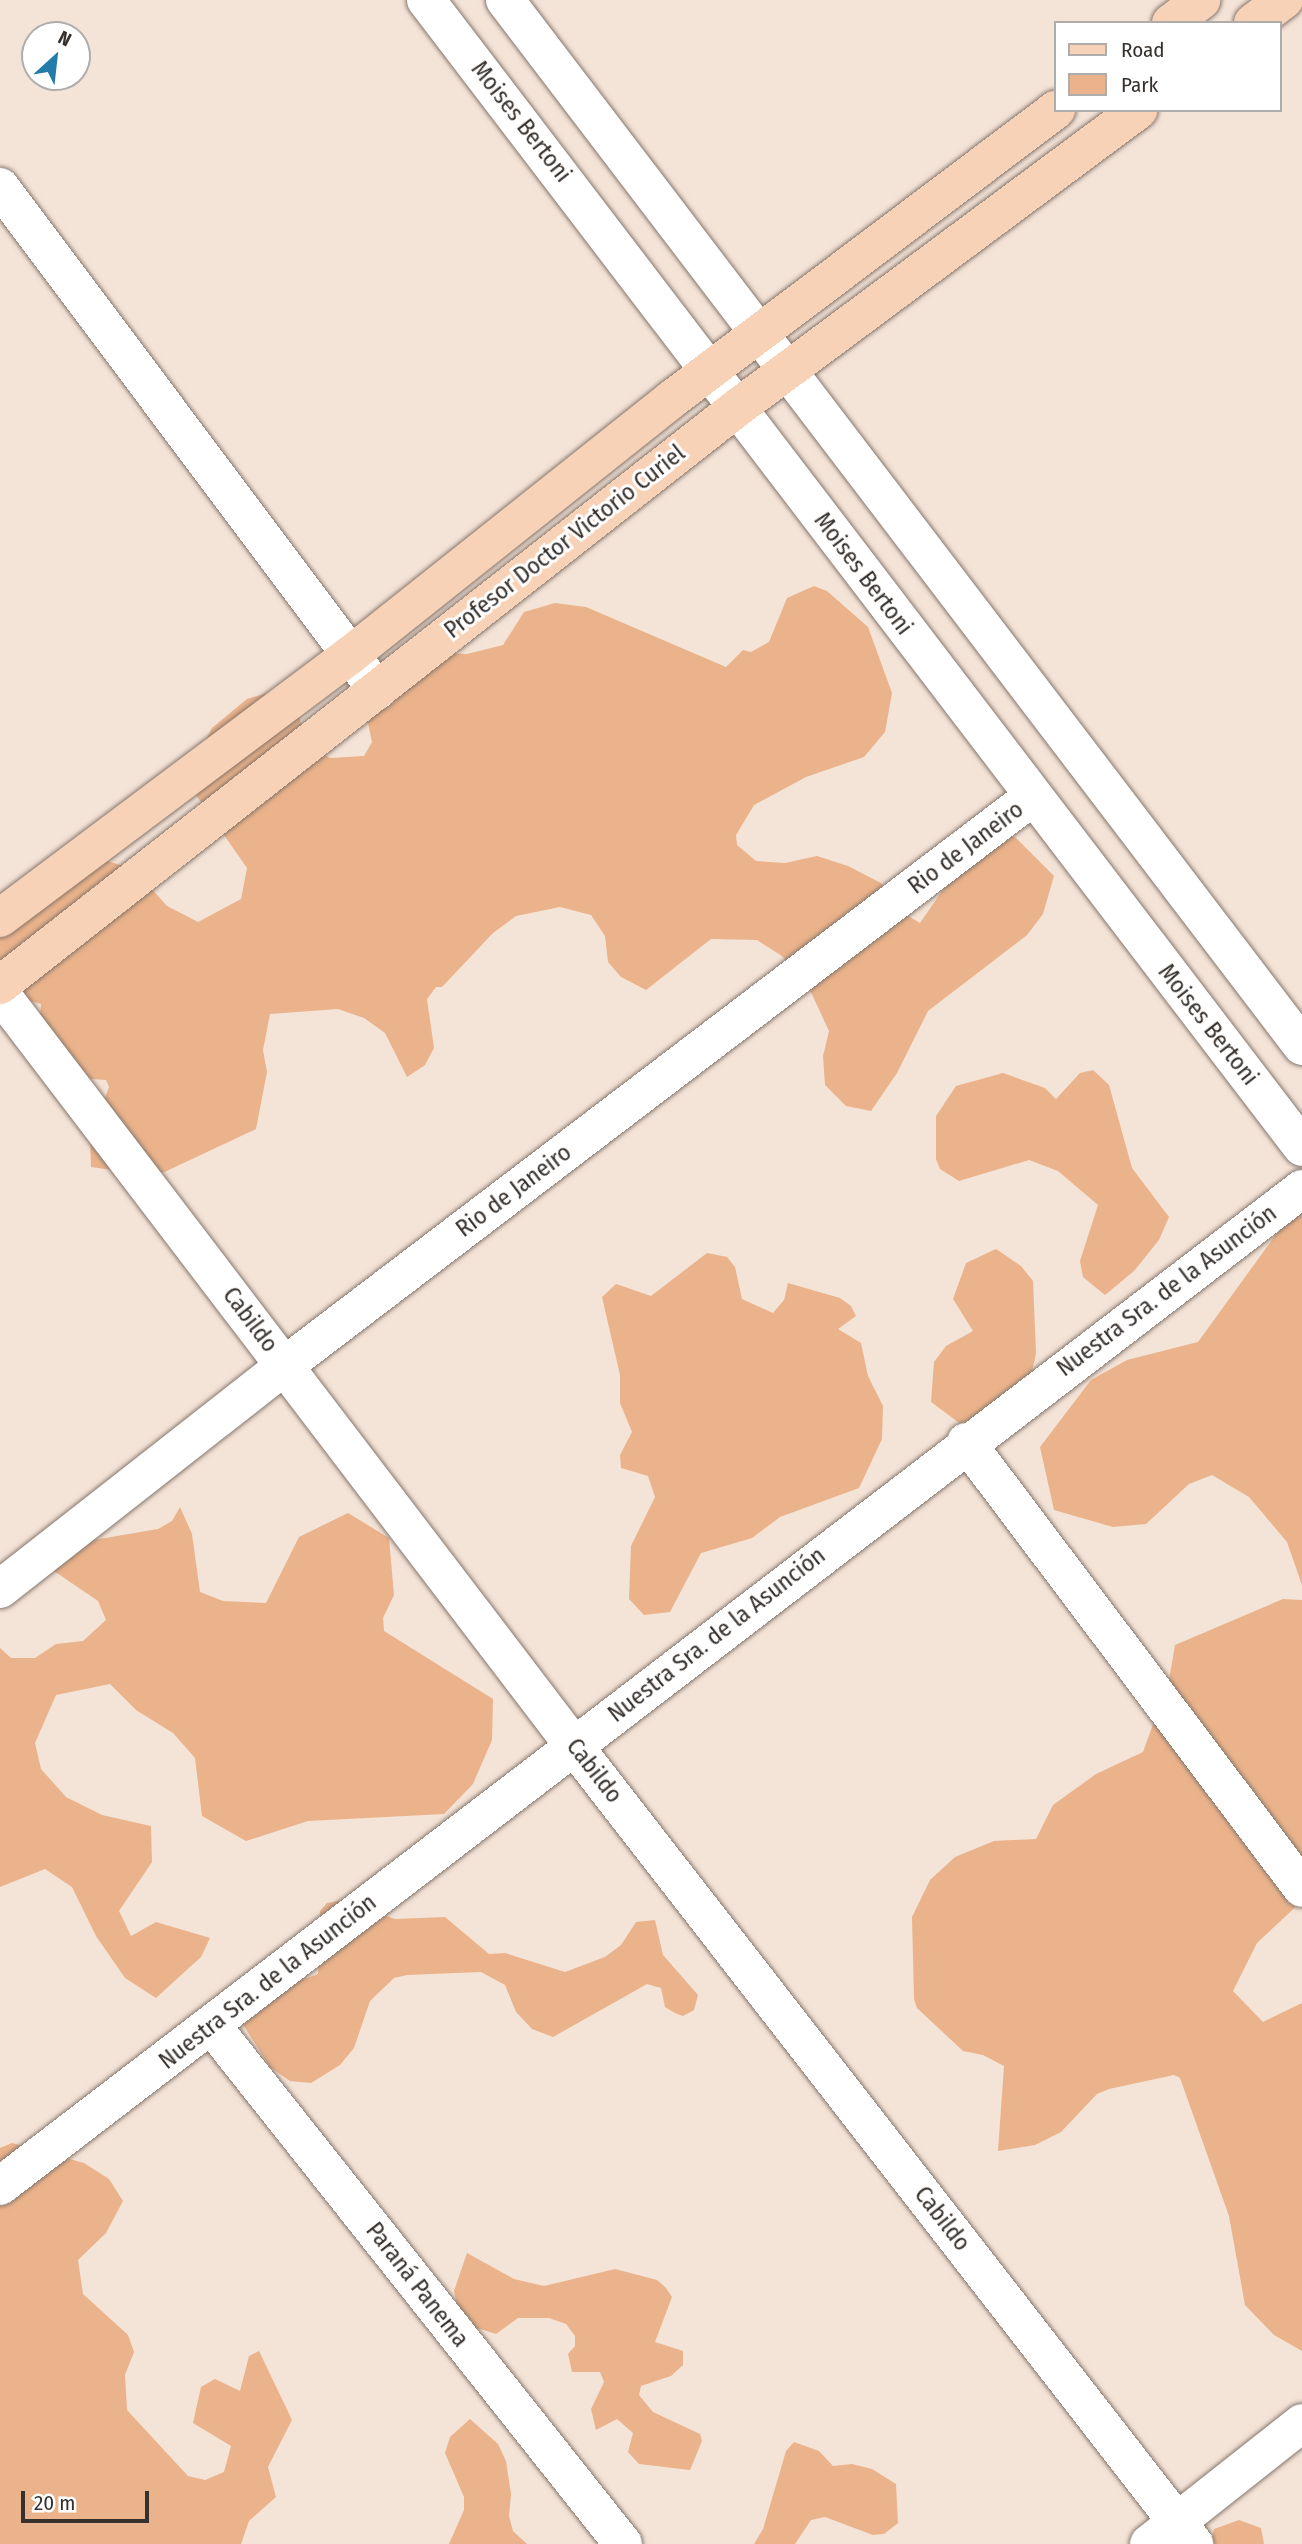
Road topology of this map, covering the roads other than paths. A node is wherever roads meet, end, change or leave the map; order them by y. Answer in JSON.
{"nodes":[{"id":1,"x":426,"y":0,"type":"edge"},
{"id":2,"x":505,"y":0,"type":"edge"},
{"id":3,"x":1201,"y":0,"type":"edge"},
{"id":4,"x":1284,"y":0,"type":"edge"},
{"id":5,"x":1174,"y":21,"type":"edge"},
{"id":6,"x":1257,"y":21,"type":"edge"},
{"id":7,"x":1054,"y":112,"type":"edge"},
{"id":8,"x":1135,"y":112,"type":"edge"},
{"id":9,"x":0,"y":187,"type":"edge"},
{"id":10,"x":760,"y":334,"type":"junction"},
{"id":11,"x":713,"y":370,"type":"junction"},
{"id":12,"x":792,"y":372,"type":"junction"},
{"id":13,"x":737,"y":408,"type":"junction"},
{"id":14,"x":349,"y":656,"type":"junction"},
{"id":15,"x":377,"y":690,"type":"junction"},
{"id":16,"x":1032,"y":797,"type":"junction"},
{"id":17,"x":0,"y":918,"type":"edge"},
{"id":18,"x":0,"y":985,"type":"edge"},
{"id":19,"x":0,"y":993,"type":"edge"},
{"id":20,"x":1302,"y":1046,"type":"edge"},
{"id":21,"x":1302,"y":1147,"type":"edge"},
{"id":22,"x":1302,"y":1189,"type":"edge"},
{"id":23,"x":285,"y":1366,"type":"junction"},
{"id":24,"x":967,"y":1442,"type":"junction"},
{"id":25,"x":0,"y":1589,"type":"edge"},
{"id":26,"x":574,"y":1746,"type":"junction"},
{"id":27,"x":1302,"y":1888,"type":"edge"},
{"id":28,"x":212,"y":2026,"type":"junction"},
{"id":29,"x":0,"y":2186,"type":"edge"},
{"id":30,"x":1302,"y":2423,"type":"edge"},
{"id":31,"x":1174,"y":2536,"type":"edge"},
{"id":32,"x":623,"y":2544,"type":"edge"}],
"edges":[{"from":1,"to":11,"type":"street","name":"Moises Bertoni"},
{"from":2,"to":10,"type":"street"},
{"from":3,"to":5,"type":"main road"},
{"from":4,"to":6,"type":"main road"},
{"from":7,"to":10,"type":"main road","name":"Profesor Doctor Victorio Curiel"},
{"from":8,"to":12,"type":"main road","name":"Profesor Doctor Victorio Curiel"},
{"from":9,"to":14,"type":"street"},
{"from":10,"to":11,"type":"main road","name":"Profesor Doctor Victorio Curiel"},
{"from":10,"to":12,"type":"street"},
{"from":11,"to":13,"type":"street","name":"Moises Bertoni"},
{"from":11,"to":14,"type":"main road","name":"Profesor Doctor Victorio Curiel"},
{"from":12,"to":13,"type":"main road","name":"Profesor Doctor Victorio Curiel"},
{"from":12,"to":20,"type":"street"},
{"from":13,"to":15,"type":"main road","name":"Profesor Doctor Victorio Curiel"},
{"from":13,"to":16,"type":"street","name":"Moises Bertoni"},
{"from":14,"to":15,"type":"street"},
{"from":14,"to":17,"type":"main road","name":"Profesor Doctor Victorio Curiel"},
{"from":15,"to":18,"type":"main road","name":"Profesor Doctor Victorio Curiel"},
{"from":16,"to":21,"type":"street","name":"Moises Bertoni"},
{"from":16,"to":23,"type":"street","name":"Rio de Janeiro"},
{"from":19,"to":23,"type":"street","name":"Cabildo"},
{"from":22,"to":24,"type":"street","name":"Nuestra Sra. de la Asunción"},
{"from":23,"to":25,"type":"street","name":"Rio de Janeiro"},
{"from":23,"to":26,"type":"street","name":"Cabildo"},
{"from":24,"to":26,"type":"street","name":"Nuestra Sra. de la Asunción"},
{"from":24,"to":27,"type":"street"},
{"from":26,"to":28,"type":"street","name":"Nuestra Sra. de la Asunción"},
{"from":26,"to":31,"type":"street","name":"Cabildo"},
{"from":28,"to":29,"type":"street","name":"Nuestra Sra. de la Asunción"},
{"from":28,"to":32,"type":"street","name":"Paraná Panema"},
{"from":30,"to":31,"type":"street"}]}
